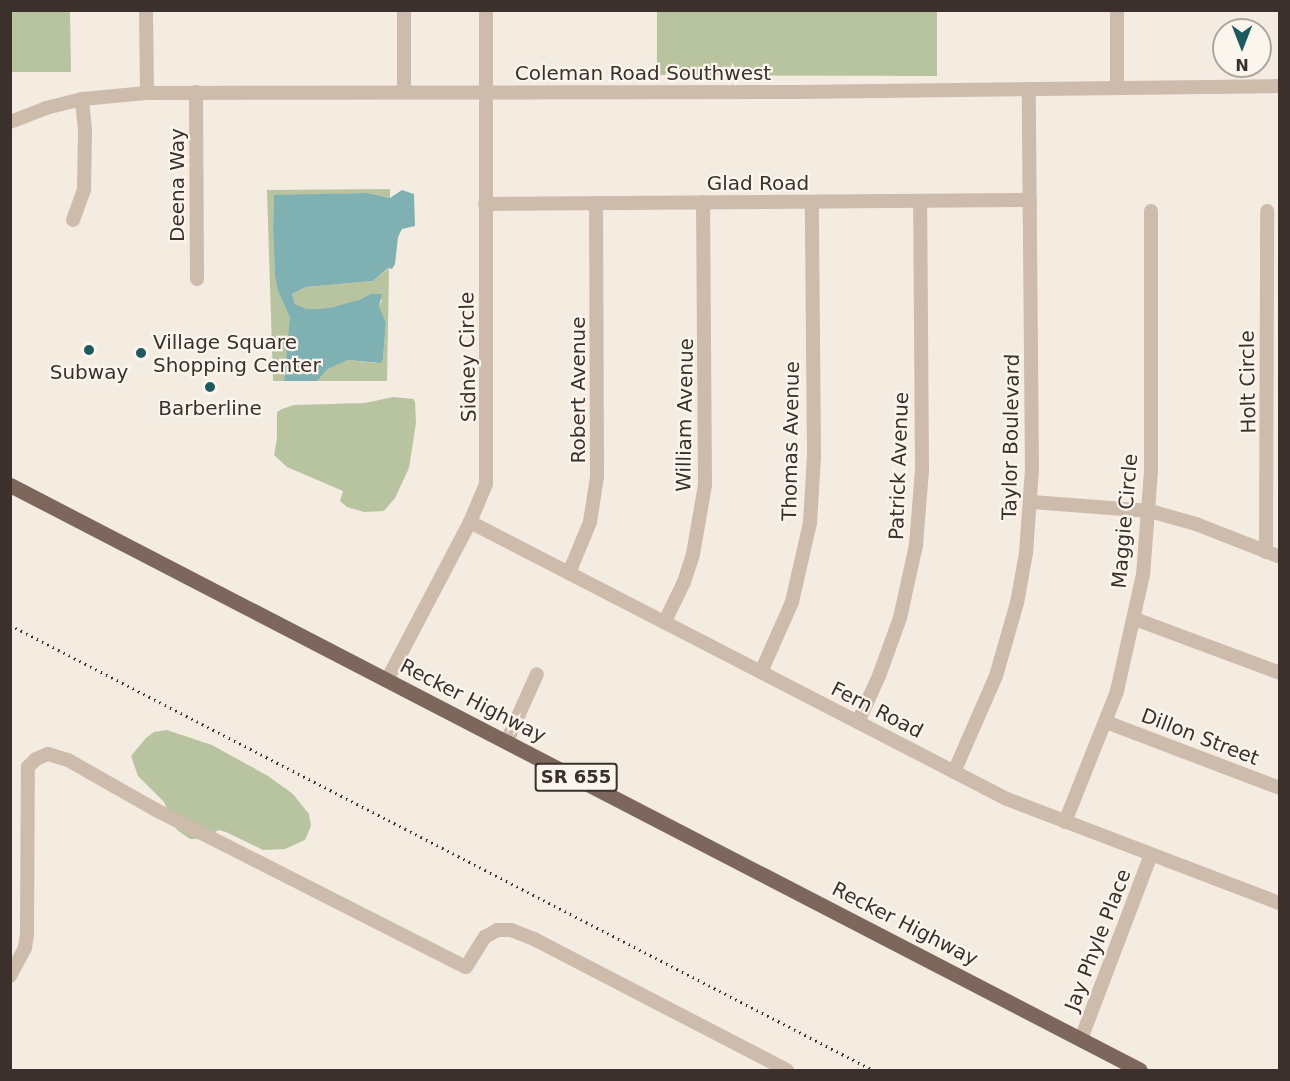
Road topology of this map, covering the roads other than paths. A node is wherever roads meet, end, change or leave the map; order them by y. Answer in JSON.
{"nodes":[{"id":1,"x":146,"y":10,"type":"edge"},
{"id":2,"x":404,"y":10,"type":"edge"},
{"id":3,"x":486,"y":10,"type":"edge"},
{"id":4,"x":1117,"y":10,"type":"edge"},
{"id":5,"x":1280,"y":86,"type":"edge"},
{"id":6,"x":1117,"y":88,"type":"junction"},
{"id":7,"x":1029,"y":90,"type":"junction"},
{"id":8,"x":196,"y":92,"type":"junction"},
{"id":9,"x":404,"y":92,"type":"junction"},
{"id":10,"x":486,"y":92,"type":"junction"},
{"id":11,"x":147,"y":93,"type":"junction"},
{"id":12,"x":82,"y":99,"type":"junction"},
{"id":13,"x":10,"y":122,"type":"edge"},
{"id":14,"x":1030,"y":200,"type":"junction"},
{"id":15,"x":920,"y":201,"type":"junction"},
{"id":16,"x":704,"y":202,"type":"junction"},
{"id":17,"x":812,"y":202,"type":"junction"},
{"id":18,"x":596,"y":203,"type":"junction"},
{"id":19,"x":485,"y":204,"type":"junction"},
{"id":20,"x":1151,"y":211,"type":"dead end"},
{"id":21,"x":1267,"y":211,"type":"dead end"},
{"id":22,"x":74,"y":220,"type":"dead end"},
{"id":23,"x":197,"y":279,"type":"dead end"},
{"id":24,"x":1274,"y":440,"type":"edge"},
{"id":25,"x":10,"y":484,"type":"edge"},
{"id":26,"x":1032,"y":502,"type":"junction"},
{"id":27,"x":1150,"y":511,"type":"junction"},
{"id":28,"x":470,"y":522,"type":"junction"},
{"id":29,"x":1273,"y":555,"type":"edge"},
{"id":30,"x":569,"y":573,"type":"junction"},
{"id":31,"x":1135,"y":619,"type":"junction"},
{"id":32,"x":665,"y":621,"type":"junction"},
{"id":33,"x":761,"y":672,"type":"junction"},
{"id":34,"x":1280,"y":673,"type":"edge"},
{"id":35,"x":537,"y":674,"type":"dead end"},
{"id":36,"x":387,"y":680,"type":"junction"},
{"id":37,"x":858,"y":722,"type":"junction"},
{"id":38,"x":1106,"y":722,"type":"junction"},
{"id":39,"x":507,"y":741,"type":"junction"},
{"id":40,"x":954,"y":772,"type":"junction"},
{"id":41,"x":1280,"y":788,"type":"edge"},
{"id":42,"x":1065,"y":822,"type":"junction"},
{"id":43,"x":1151,"y":855,"type":"junction"},
{"id":44,"x":1280,"y":903,"type":"edge"},
{"id":45,"x":10,"y":976,"type":"edge"},
{"id":46,"x":1082,"y":1040,"type":"junction"},
{"id":47,"x":787,"y":1071,"type":"edge"},
{"id":48,"x":1140,"y":1071,"type":"edge"}],
"edges":[{"from":1,"to":11,"type":"street"},
{"from":2,"to":9,"type":"street"},
{"from":3,"to":10,"type":"street","name":"Sidney Circle"},
{"from":4,"to":6,"type":"street"},
{"from":5,"to":6,"type":"street","name":"Coleman Road Southwest"},
{"from":6,"to":7,"type":"street","name":"Coleman Road Southwest"},
{"from":7,"to":10,"type":"street","name":"Coleman Road Southwest"},
{"from":7,"to":14,"type":"street","name":"Taylor Boulevard"},
{"from":8,"to":9,"type":"street","name":"Coleman Road Southwest"},
{"from":8,"to":11,"type":"street","name":"Coleman Road Southwest"},
{"from":8,"to":23,"type":"street","name":"Deena Way"},
{"from":9,"to":10,"type":"street","name":"Coleman Road Southwest"},
{"from":10,"to":19,"type":"street","name":"Sidney Circle"},
{"from":11,"to":12,"type":"street","name":"Coleman Road Southwest"},
{"from":12,"to":13,"type":"street","name":"Coleman Road Southwest"},
{"from":12,"to":22,"type":"street"},
{"from":14,"to":15,"type":"street","name":"Glad Road"},
{"from":14,"to":26,"type":"street","name":"Taylor Boulevard"},
{"from":15,"to":17,"type":"street","name":"Glad Road"},
{"from":15,"to":37,"type":"street","name":"Patrick Avenue"},
{"from":16,"to":17,"type":"street","name":"Glad Road"},
{"from":16,"to":18,"type":"street","name":"Glad Road"},
{"from":16,"to":32,"type":"street","name":"William Avenue"},
{"from":17,"to":33,"type":"street","name":"Thomas Avenue"},
{"from":18,"to":19,"type":"street","name":"Glad Road"},
{"from":18,"to":30,"type":"street","name":"Robert Avenue"},
{"from":19,"to":28,"type":"street","name":"Sidney Circle"},
{"from":20,"to":27,"type":"street","name":"Maggie Circle"},
{"from":21,"to":24,"type":"street","name":"Holt Circle"},
{"from":24,"to":29,"type":"street","name":"Holt Circle"},
{"from":25,"to":36,"type":"main road","name":"Recker Highway","number":"SR 655"},
{"from":26,"to":27,"type":"street"},
{"from":26,"to":40,"type":"street","name":"Taylor Boulevard"},
{"from":27,"to":29,"type":"street"},
{"from":27,"to":31,"type":"street","name":"Maggie Circle"},
{"from":28,"to":30,"type":"street","name":"Fern Road"},
{"from":28,"to":36,"type":"street","name":"Sidney Circle"},
{"from":30,"to":32,"type":"street","name":"Fern Road"},
{"from":31,"to":34,"type":"street"},
{"from":31,"to":38,"type":"street","name":"Maggie Circle"},
{"from":32,"to":33,"type":"street","name":"Fern Road"},
{"from":33,"to":37,"type":"street","name":"Fern Road"},
{"from":35,"to":39,"type":"street"},
{"from":36,"to":39,"type":"main road","name":"Recker Highway","number":"SR 655"},
{"from":37,"to":40,"type":"street","name":"Fern Road"},
{"from":38,"to":41,"type":"street","name":"Dillon Street"},
{"from":38,"to":42,"type":"street","name":"Maggie Circle"},
{"from":39,"to":46,"type":"main road","name":"Recker Highway","number":"SR 655"},
{"from":40,"to":42,"type":"street","name":"Fern Road"},
{"from":42,"to":43,"type":"street","name":"Fern Road"},
{"from":43,"to":44,"type":"street","name":"Fern Road"},
{"from":43,"to":46,"type":"street","name":"Jay Phyle Place"},
{"from":45,"to":47,"type":"street"},
{"from":46,"to":48,"type":"main road","name":"Recker Highway","number":"SR 655"}]}
